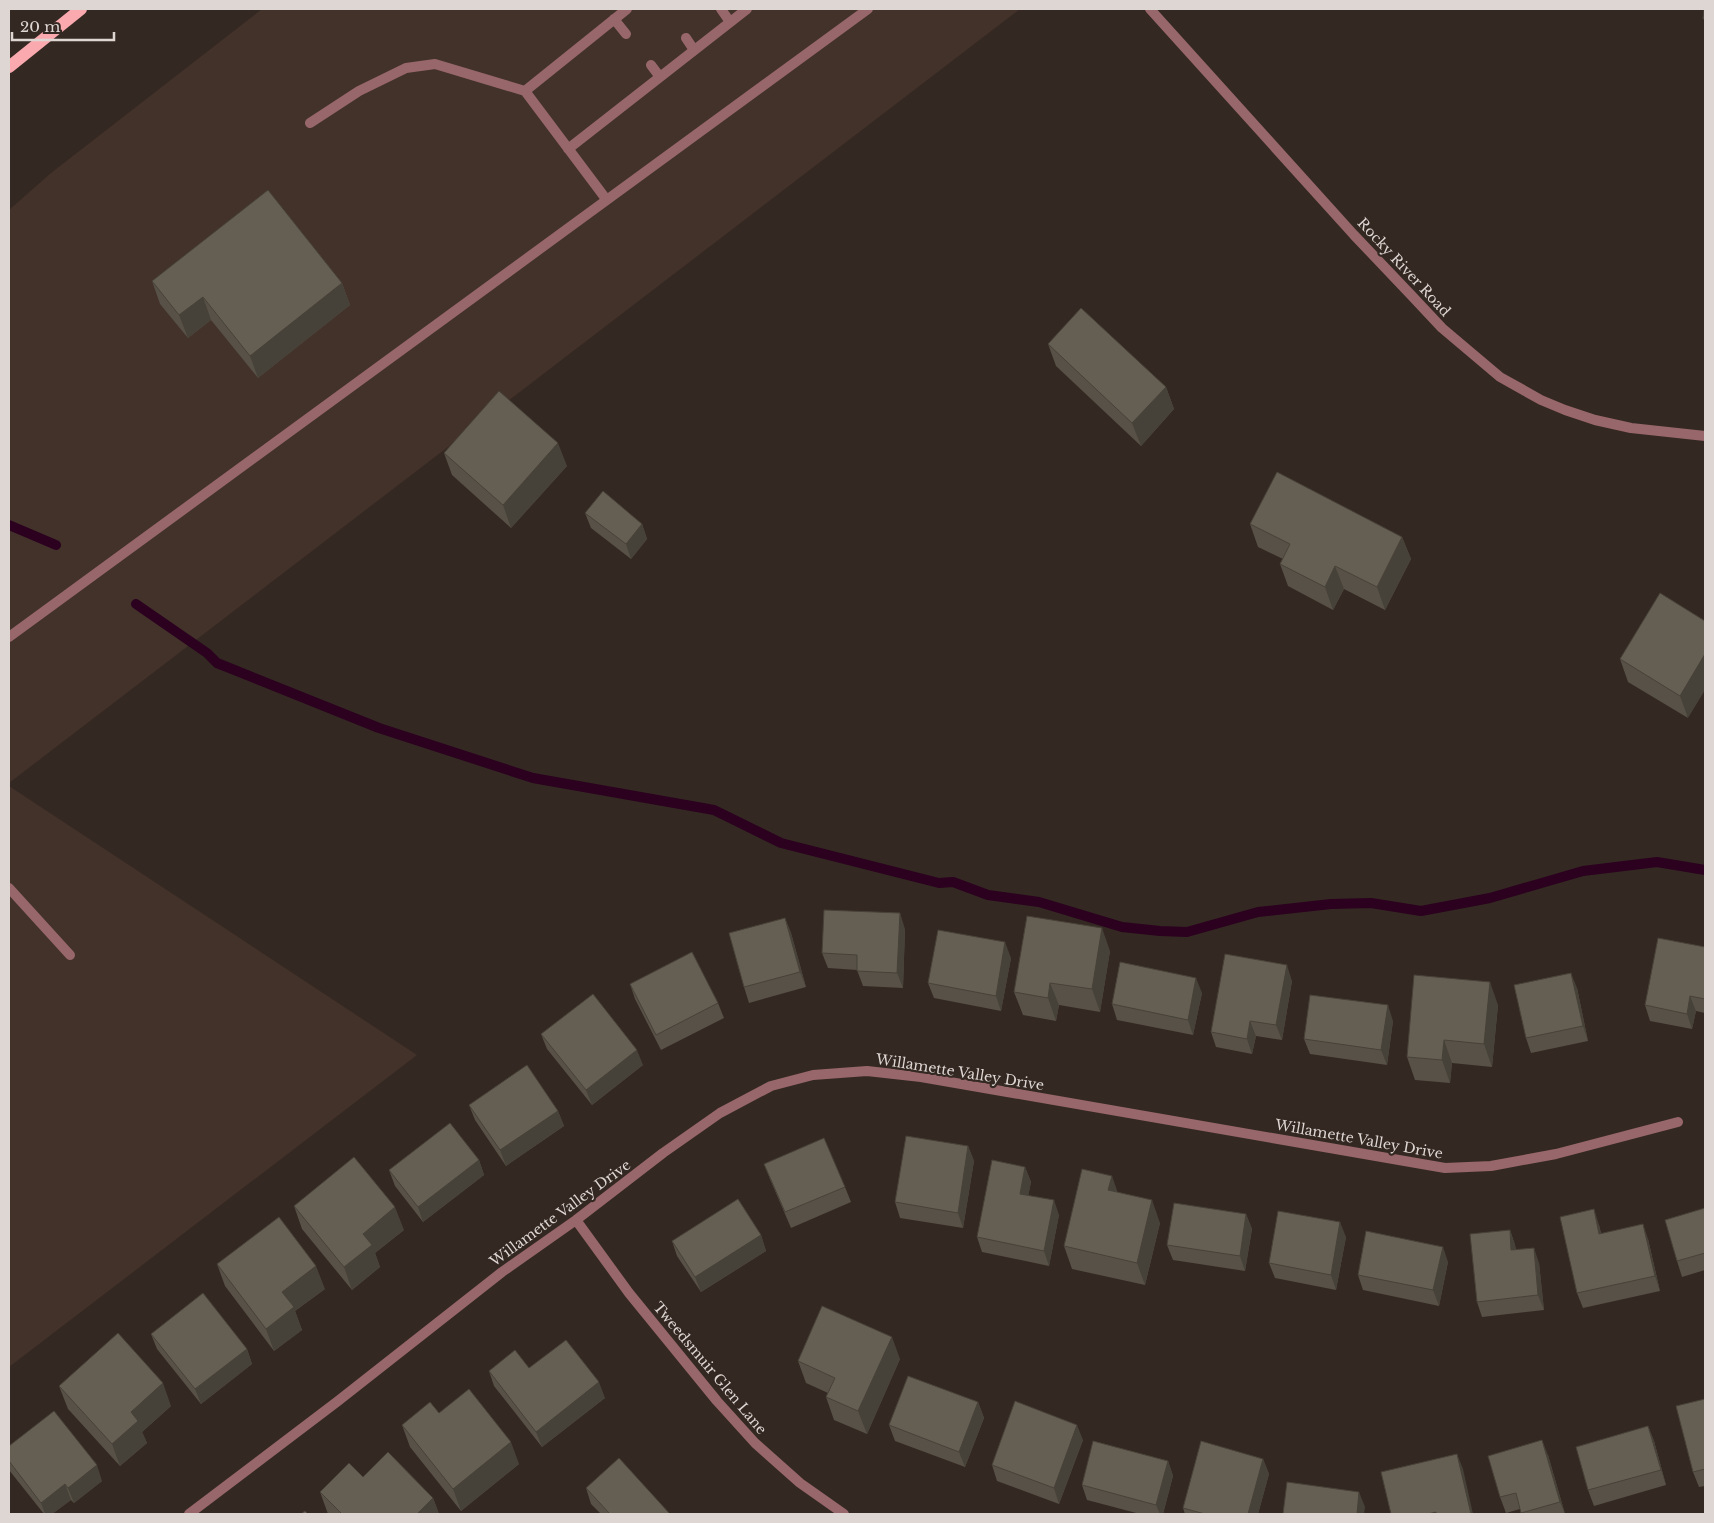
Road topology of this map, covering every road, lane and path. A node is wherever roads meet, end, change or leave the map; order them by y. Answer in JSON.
{"nodes":[{"id":1,"x":81,"y":9,"type":"edge"},
{"id":2,"x":627,"y":9,"type":"edge"},
{"id":3,"x":721,"y":9,"type":"edge"},
{"id":4,"x":747,"y":9,"type":"edge"},
{"id":5,"x":868,"y":9,"type":"edge"},
{"id":6,"x":1150,"y":9,"type":"edge"},
{"id":7,"x":614,"y":19,"type":"junction"},
{"id":8,"x":730,"y":22,"type":"junction"},
{"id":9,"x":626,"y":34,"type":"dead end"},
{"id":10,"x":686,"y":38,"type":"dead end"},
{"id":11,"x":694,"y":50,"type":"junction"},
{"id":12,"x":651,"y":65,"type":"dead end"},
{"id":13,"x":9,"y":67,"type":"edge"},
{"id":14,"x":660,"y":77,"type":"junction"},
{"id":15,"x":526,"y":91,"type":"junction"},
{"id":16,"x":310,"y":123,"type":"dead end"},
{"id":17,"x":568,"y":149,"type":"junction"},
{"id":18,"x":606,"y":199,"type":"junction"},
{"id":19,"x":1705,"y":436,"type":"edge"},
{"id":20,"x":9,"y":637,"type":"edge"},
{"id":21,"x":9,"y":888,"type":"edge"},
{"id":22,"x":70,"y":955,"type":"dead end"},
{"id":23,"x":1678,"y":1122,"type":"dead end"},
{"id":24,"x":576,"y":1220,"type":"junction"},
{"id":25,"x":189,"y":1514,"type":"edge"},
{"id":26,"x":844,"y":1514,"type":"edge"}],
"edges":[{"from":1,"to":13,"type":"main road"},
{"from":2,"to":7,"type":"street"},
{"from":3,"to":8,"type":"street"},
{"from":4,"to":8,"type":"street"},
{"from":5,"to":18,"type":"street"},
{"from":6,"to":19,"type":"street","name":"Rocky River Road"},
{"from":7,"to":9,"type":"street"},
{"from":7,"to":15,"type":"street"},
{"from":8,"to":11,"type":"street"},
{"from":10,"to":11,"type":"street"},
{"from":11,"to":14,"type":"street"},
{"from":12,"to":14,"type":"street"},
{"from":14,"to":17,"type":"street"},
{"from":15,"to":16,"type":"street"},
{"from":15,"to":17,"type":"street"},
{"from":17,"to":18,"type":"street"},
{"from":18,"to":20,"type":"street"},
{"from":21,"to":22,"type":"street"},
{"from":23,"to":24,"type":"street","name":"Willamette Valley Drive"},
{"from":24,"to":25,"type":"street","name":"Willamette Valley Drive"},
{"from":24,"to":26,"type":"street","name":"Tweedsmuir Glen Lane"}]}
